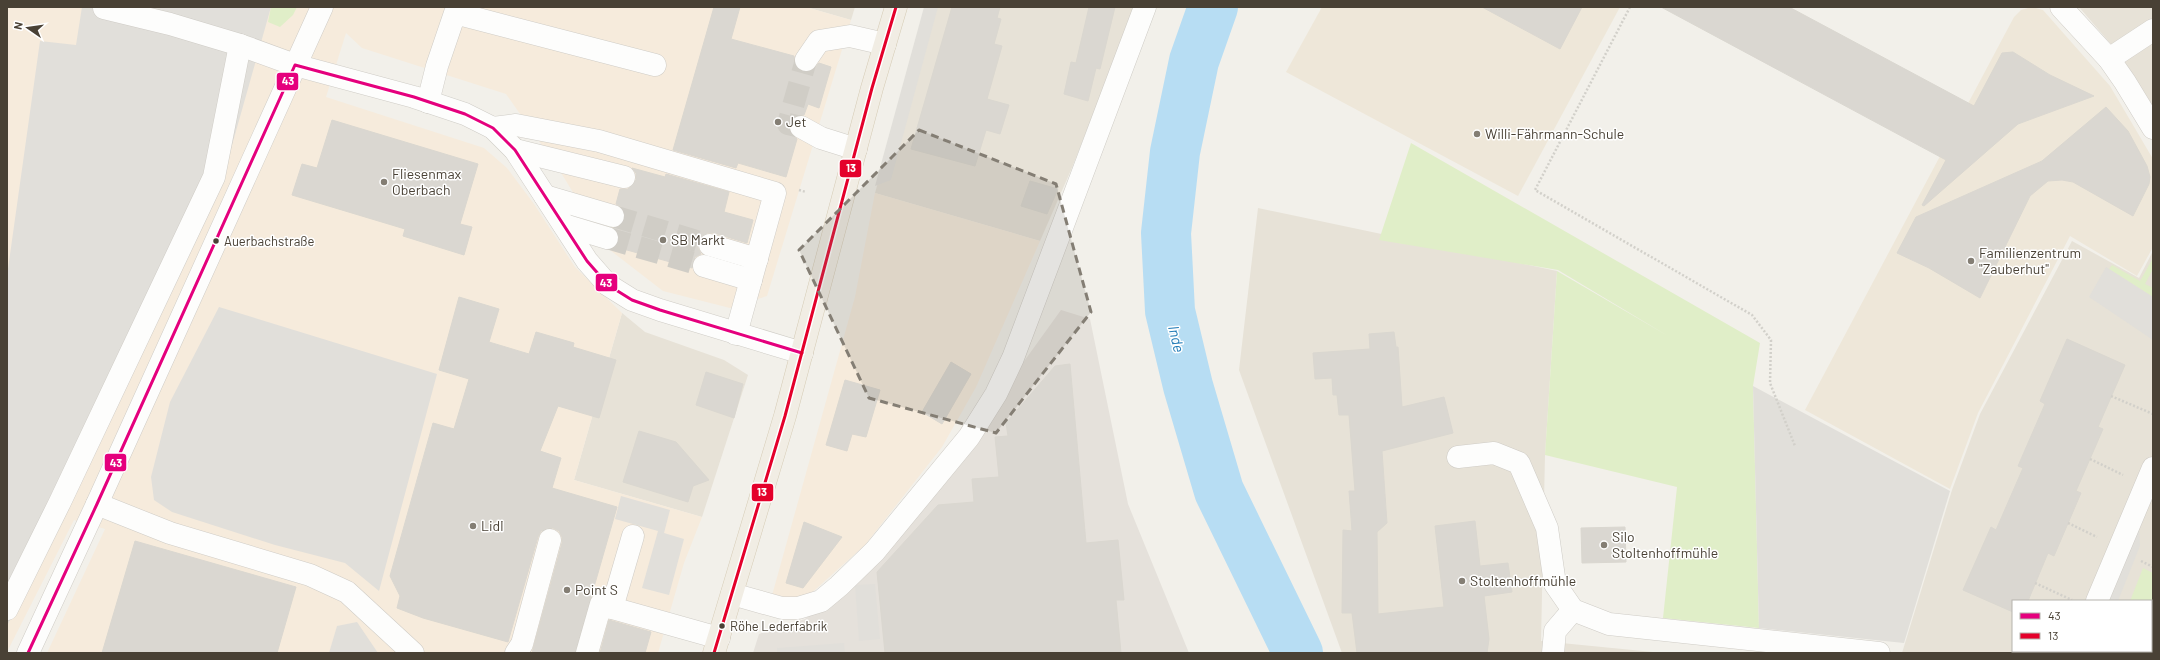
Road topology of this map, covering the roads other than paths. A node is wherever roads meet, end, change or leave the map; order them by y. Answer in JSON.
{"nodes":[{"id":1,"x":322,"y":7,"type":"edge"},
{"id":2,"x":896,"y":7,"type":"edge"},
{"id":3,"x":1145,"y":7,"type":"edge"},
{"id":4,"x":2061,"y":7,"type":"edge"},
{"id":5,"x":104,"y":8,"type":"edge"},
{"id":6,"x":2153,"y":30,"type":"edge"},
{"id":7,"x":885,"y":44,"type":"junction"},
{"id":8,"x":240,"y":45,"type":"junction"},
{"id":9,"x":2109,"y":59,"type":"junction"},
{"id":10,"x":806,"y":60,"type":"tunnel mouth"},
{"id":11,"x":295,"y":65,"type":"junction"},
{"id":12,"x":655,"y":65,"type":"dead end"},
{"id":13,"x":428,"y":102,"type":"junction"},
{"id":14,"x":801,"y":127,"type":"tunnel mouth"},
{"id":15,"x":493,"y":128,"type":"junction"},
{"id":16,"x":2153,"y":128,"type":"edge"},
{"id":17,"x":856,"y":149,"type":"junction"},
{"id":18,"x":515,"y":150,"type":"junction"},
{"id":19,"x":624,"y":177,"type":"dead end"},
{"id":20,"x":545,"y":196,"type":"junction"},
{"id":21,"x":613,"y":216,"type":"tunnel mouth"},
{"id":22,"x":564,"y":225,"type":"junction"},
{"id":23,"x":607,"y":238,"type":"tunnel mouth"},
{"id":24,"x":710,"y":245,"type":"tunnel mouth"},
{"id":25,"x":757,"y":259,"type":"junction"},
{"id":26,"x":704,"y":266,"type":"tunnel mouth"},
{"id":27,"x":751,"y":280,"type":"junction"},
{"id":28,"x":736,"y":334,"type":"junction"},
{"id":29,"x":802,"y":353,"type":"junction"},
{"id":30,"x":1458,"y":457,"type":"dead end"},
{"id":31,"x":2153,"y":468,"type":"edge"},
{"id":32,"x":97,"y":504,"type":"junction"},
{"id":33,"x":633,"y":536,"type":"dead end"},
{"id":34,"x":550,"y":540,"type":"dead end"},
{"id":35,"x":732,"y":594,"type":"junction"},
{"id":36,"x":2097,"y":600,"type":"edge"},
{"id":37,"x":612,"y":608,"type":"junction"},
{"id":38,"x":7,"y":609,"type":"edge"},
{"id":39,"x":1573,"y":610,"type":"junction"},
{"id":40,"x":716,"y":646,"type":"edge"},
{"id":41,"x":28,"y":653,"type":"edge"},
{"id":42,"x":413,"y":653,"type":"edge"},
{"id":43,"x":516,"y":653,"type":"edge"},
{"id":44,"x":587,"y":653,"type":"edge"},
{"id":45,"x":1554,"y":653,"type":"edge"},
{"id":46,"x":1879,"y":653,"type":"edge"}],
"edges":[{"from":1,"to":11,"type":"street"},
{"from":2,"to":7,"type":"main road"},
{"from":3,"to":35,"type":"street"},
{"from":4,"to":9,"type":"street"},
{"from":5,"to":8,"type":"street"},
{"from":6,"to":9,"type":"street"},
{"from":7,"to":10,"type":"street"},
{"from":7,"to":17,"type":"main road"},
{"from":8,"to":11,"type":"street"},
{"from":8,"to":38,"type":"street"},
{"from":9,"to":16,"type":"street"},
{"from":11,"to":13,"type":"street"},
{"from":11,"to":32,"type":"street"},
{"from":12,"to":13,"type":"street"},
{"from":13,"to":15,"type":"street"},
{"from":14,"to":17,"type":"street"},
{"from":15,"to":18,"type":"street"},
{"from":15,"to":25,"type":"street"},
{"from":17,"to":29,"type":"main road"},
{"from":18,"to":19,"type":"street"},
{"from":18,"to":20,"type":"street"},
{"from":20,"to":21,"type":"street"},
{"from":20,"to":22,"type":"street"},
{"from":22,"to":23,"type":"street"},
{"from":22,"to":28,"type":"street"},
{"from":24,"to":25,"type":"street"},
{"from":25,"to":27,"type":"street"},
{"from":26,"to":27,"type":"street"},
{"from":27,"to":28,"type":"street"},
{"from":28,"to":29,"type":"street"},
{"from":29,"to":35,"type":"main road"},
{"from":30,"to":39,"type":"street"},
{"from":31,"to":36,"type":"street"},
{"from":32,"to":41,"type":"street"},
{"from":32,"to":42,"type":"street"},
{"from":33,"to":37,"type":"street"},
{"from":34,"to":43,"type":"street"},
{"from":35,"to":40,"type":"main road"},
{"from":37,"to":40,"type":"street"},
{"from":37,"to":44,"type":"street"},
{"from":39,"to":45,"type":"street"},
{"from":39,"to":46,"type":"street"}]}
